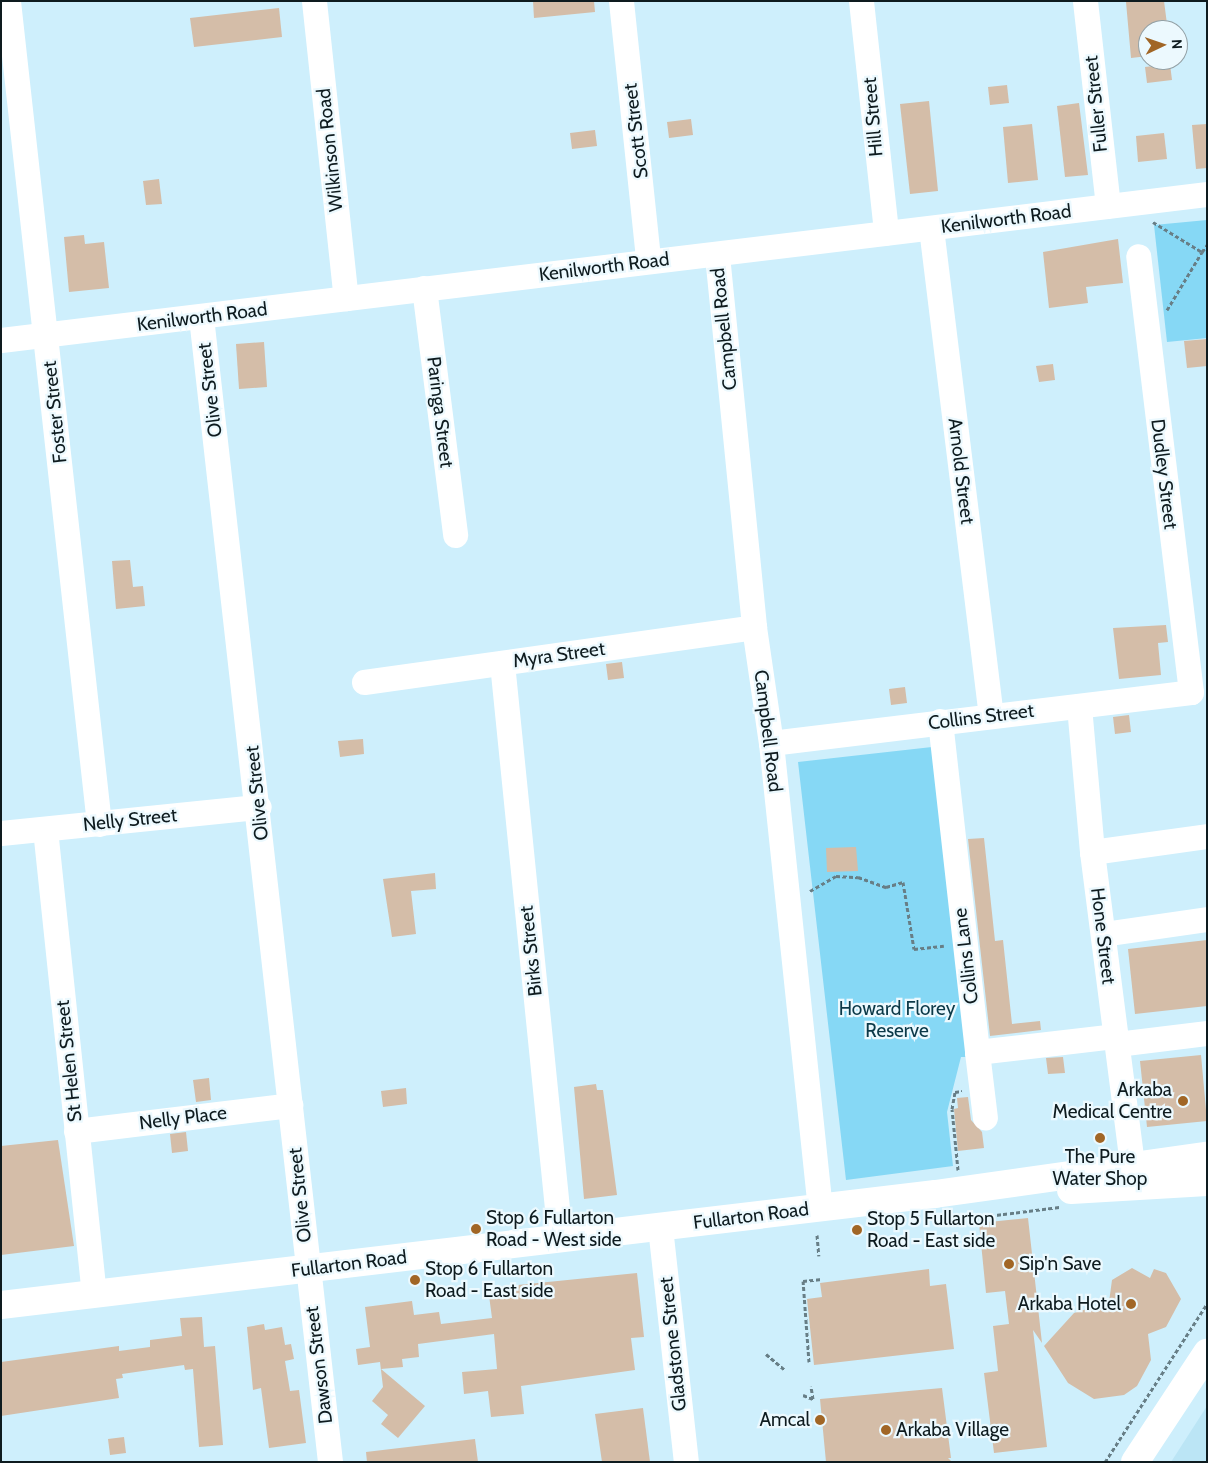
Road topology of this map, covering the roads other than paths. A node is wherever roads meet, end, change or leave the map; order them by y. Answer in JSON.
{"nodes":[{"id":1,"x":8,"y":1,"type":"edge"},
{"id":2,"x":314,"y":1,"type":"edge"},
{"id":3,"x":621,"y":1,"type":"edge"},
{"id":4,"x":861,"y":1,"type":"edge"},
{"id":5,"x":1085,"y":1,"type":"edge"},
{"id":6,"x":1207,"y":194,"type":"edge"},
{"id":7,"x":1108,"y":206,"type":"junction"},
{"id":8,"x":931,"y":228,"type":"junction"},
{"id":9,"x":886,"y":233,"type":"junction"},
{"id":10,"x":717,"y":255,"type":"junction"},
{"id":11,"x":1138,"y":256,"type":"dead end"},
{"id":12,"x":648,"y":260,"type":"junction"},
{"id":13,"x":424,"y":288,"type":"junction"},
{"id":14,"x":346,"y":298,"type":"junction"},
{"id":15,"x":201,"y":317,"type":"junction"},
{"id":16,"x":46,"y":335,"type":"junction"},
{"id":17,"x":1,"y":340,"type":"edge"},
{"id":18,"x":455,"y":535,"type":"dead end"},
{"id":19,"x":754,"y":627,"type":"junction"},
{"id":20,"x":502,"y":663,"type":"junction"},
{"id":21,"x":364,"y":682,"type":"dead end"},
{"id":22,"x":1191,"y":692,"type":"joint"},
{"id":23,"x":1079,"y":706,"type":"junction"},
{"id":24,"x":991,"y":715,"type":"junction"},
{"id":25,"x":940,"y":721,"type":"junction"},
{"id":26,"x":771,"y":743,"type":"junction"},
{"id":27,"x":259,"y":807,"type":"junction"},
{"id":28,"x":98,"y":824,"type":"junction"},
{"id":29,"x":45,"y":829,"type":"junction"},
{"id":30,"x":1,"y":833,"type":"edge"},
{"id":31,"x":1207,"y":836,"type":"edge"},
{"id":32,"x":1092,"y":852,"type":"junction"},
{"id":33,"x":1207,"y":919,"type":"edge"},
{"id":34,"x":1103,"y":934,"type":"junction"},
{"id":35,"x":1207,"y":1033,"type":"edge"},
{"id":36,"x":1116,"y":1040,"type":"junction"},
{"id":37,"x":977,"y":1052,"type":"junction"},
{"id":38,"x":290,"y":1105,"type":"junction"},
{"id":39,"x":985,"y":1118,"type":"dead end"},
{"id":40,"x":76,"y":1131,"type":"junction"},
{"id":41,"x":1207,"y":1156,"type":"edge"},
{"id":42,"x":1132,"y":1166,"type":"junction"},
{"id":43,"x":1207,"y":1182,"type":"edge"},
{"id":44,"x":935,"y":1194,"type":"junction"},
{"id":45,"x":820,"y":1207,"type":"junction"},
{"id":46,"x":660,"y":1227,"type":"junction"},
{"id":47,"x":560,"y":1238,"type":"junction"},
{"id":48,"x":308,"y":1268,"type":"junction"},
{"id":49,"x":94,"y":1294,"type":"junction"},
{"id":50,"x":1,"y":1305,"type":"edge"},
{"id":51,"x":1207,"y":1353,"type":"edge"},
{"id":52,"x":330,"y":1462,"type":"edge"},
{"id":53,"x":686,"y":1462,"type":"edge"},
{"id":54,"x":1135,"y":1462,"type":"edge"}],
"edges":[{"from":1,"to":16,"type":"street","name":"Foster Street"},
{"from":2,"to":14,"type":"street","name":"Wilkinson Road"},
{"from":3,"to":12,"type":"street","name":"Scott Street"},
{"from":4,"to":9,"type":"street","name":"Hill Street"},
{"from":5,"to":7,"type":"street","name":"Fuller Street"},
{"from":6,"to":7,"type":"street","name":"Kenilworth Road"},
{"from":7,"to":8,"type":"street","name":"Kenilworth Road"},
{"from":8,"to":9,"type":"street","name":"Kenilworth Road"},
{"from":8,"to":24,"type":"street","name":"Arnold Street"},
{"from":9,"to":10,"type":"street","name":"Kenilworth Road"},
{"from":10,"to":12,"type":"street","name":"Kenilworth Road"},
{"from":10,"to":19,"type":"street","name":"Campbell Road"},
{"from":11,"to":22,"type":"street","name":"Dudley Street"},
{"from":12,"to":13,"type":"street","name":"Kenilworth Road"},
{"from":13,"to":14,"type":"street","name":"Kenilworth Road"},
{"from":13,"to":18,"type":"street","name":"Paringa Street"},
{"from":14,"to":15,"type":"street","name":"Kenilworth Road"},
{"from":15,"to":16,"type":"street","name":"Kenilworth Road"},
{"from":15,"to":27,"type":"street","name":"Olive Street"},
{"from":16,"to":17,"type":"street","name":"Kenilworth Road"},
{"from":16,"to":28,"type":"street","name":"Foster Street"},
{"from":19,"to":20,"type":"street","name":"Myra Street"},
{"from":19,"to":26,"type":"street","name":"Campbell Road"},
{"from":20,"to":21,"type":"street","name":"Myra Street"},
{"from":20,"to":47,"type":"street","name":"Birks Street"},
{"from":22,"to":23,"type":"street","name":"Collins Street"},
{"from":23,"to":24,"type":"street","name":"Collins Street"},
{"from":23,"to":32,"type":"street","name":"Hone Street"},
{"from":24,"to":25,"type":"street","name":"Collins Street"},
{"from":25,"to":26,"type":"street","name":"Collins Street"},
{"from":25,"to":37,"type":"street","name":"Collins Lane"},
{"from":26,"to":45,"type":"street","name":"Campbell Road"},
{"from":27,"to":28,"type":"street","name":"Nelly Street"},
{"from":27,"to":38,"type":"street","name":"Olive Street"},
{"from":28,"to":29,"type":"street","name":"Nelly Street"},
{"from":29,"to":30,"type":"street","name":"Nelly Street"},
{"from":29,"to":40,"type":"street","name":"St Helen Street"},
{"from":31,"to":32,"type":"street"},
{"from":32,"to":34,"type":"street","name":"Hone Street"},
{"from":33,"to":34,"type":"street"},
{"from":34,"to":36,"type":"street","name":"Hone Street"},
{"from":35,"to":36,"type":"street"},
{"from":36,"to":37,"type":"street"},
{"from":36,"to":42,"type":"street","name":"Hone Street"},
{"from":37,"to":39,"type":"street","name":"Collins Lane"},
{"from":38,"to":40,"type":"street","name":"Nelly Place"},
{"from":38,"to":48,"type":"street","name":"Olive Street"},
{"from":40,"to":49,"type":"street","name":"St Helen Street"},
{"from":41,"to":42,"type":"main road","name":"Fullarton Road"},
{"from":42,"to":44,"type":"main road","name":"Fullarton Road"},
{"from":43,"to":44,"type":"main road","name":"Fullarton Road"},
{"from":44,"to":45,"type":"main road","name":"Fullarton Road"},
{"from":45,"to":46,"type":"main road","name":"Fullarton Road"},
{"from":46,"to":47,"type":"main road","name":"Fullarton Road"},
{"from":46,"to":53,"type":"street","name":"Gladstone Street"},
{"from":47,"to":48,"type":"main road","name":"Fullarton Road"},
{"from":48,"to":49,"type":"main road","name":"Fullarton Road"},
{"from":48,"to":52,"type":"street","name":"Dawson Street"},
{"from":49,"to":50,"type":"main road","name":"Fullarton Road"},
{"from":51,"to":54,"type":"main road"}]}
